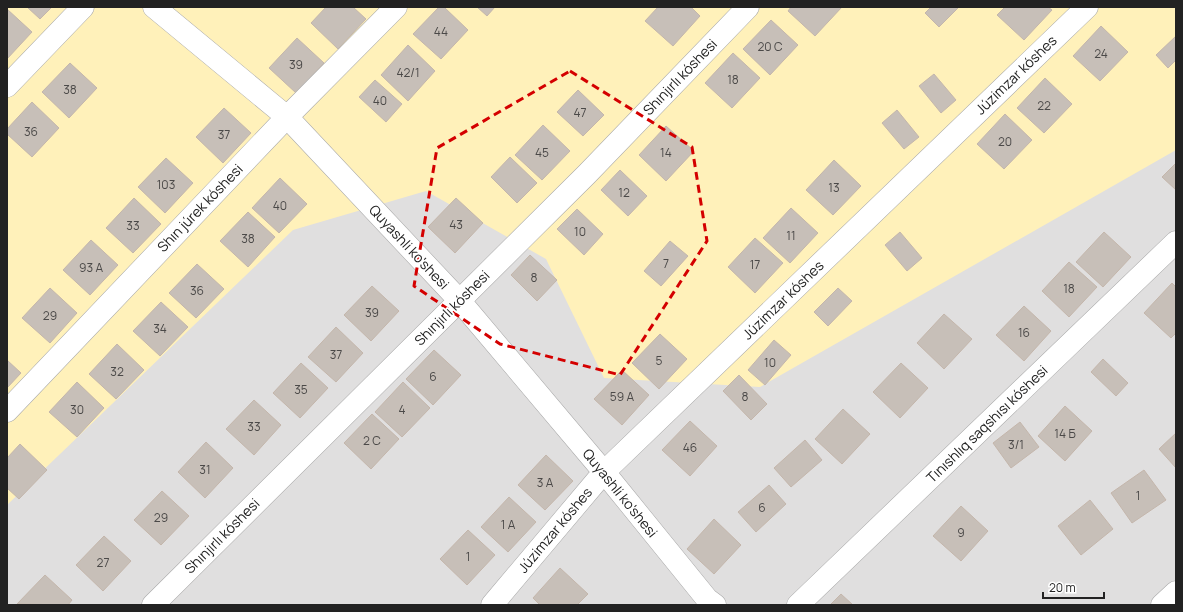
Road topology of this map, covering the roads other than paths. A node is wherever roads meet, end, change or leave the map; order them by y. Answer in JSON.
{"nodes":[{"id":1,"x":83,"y":7,"type":"edge"},
{"id":2,"x":154,"y":7,"type":"edge"},
{"id":3,"x":396,"y":7,"type":"edge"},
{"id":4,"x":748,"y":7,"type":"edge"},
{"id":5,"x":1087,"y":7,"type":"edge"},
{"id":6,"x":7,"y":86,"type":"edge"},
{"id":7,"x":287,"y":117,"type":"junction"},
{"id":8,"x":1176,"y":242,"type":"edge"},
{"id":9,"x":459,"y":300,"type":"junction"},
{"id":10,"x":7,"y":412,"type":"edge"},
{"id":11,"x":604,"y":472,"type":"junction"},
{"id":12,"x":1176,"y":592,"type":"edge"},
{"id":13,"x":153,"y":605,"type":"edge"},
{"id":14,"x":492,"y":605,"type":"edge"},
{"id":15,"x":715,"y":605,"type":"edge"},
{"id":16,"x":798,"y":605,"type":"edge"},
{"id":17,"x":1162,"y":605,"type":"edge"}],
"edges":[{"from":1,"to":6,"type":"street"},
{"from":2,"to":7,"type":"street","name":"Quyashli ko'shesi"},
{"from":3,"to":7,"type":"street","name":"Shın júrek kóshesi"},
{"from":4,"to":9,"type":"street","name":"Shınjırlı kóshesi"},
{"from":5,"to":11,"type":"street","name":"Júzimzar kóshes"},
{"from":7,"to":9,"type":"street","name":"Quyashli ko'shesi"},
{"from":7,"to":10,"type":"street","name":"Shın júrek kóshesi"},
{"from":8,"to":16,"type":"street","name":"Tınıshlıq saqshısı kóshesi"},
{"from":9,"to":11,"type":"street","name":"Quyashli ko'shesi"},
{"from":9,"to":13,"type":"street","name":"Shınjırlı kóshesi"},
{"from":11,"to":14,"type":"street","name":"Júzimzar kóshes"},
{"from":11,"to":15,"type":"street","name":"Quyashli ko'shesi"},
{"from":12,"to":17,"type":"street"}]}
